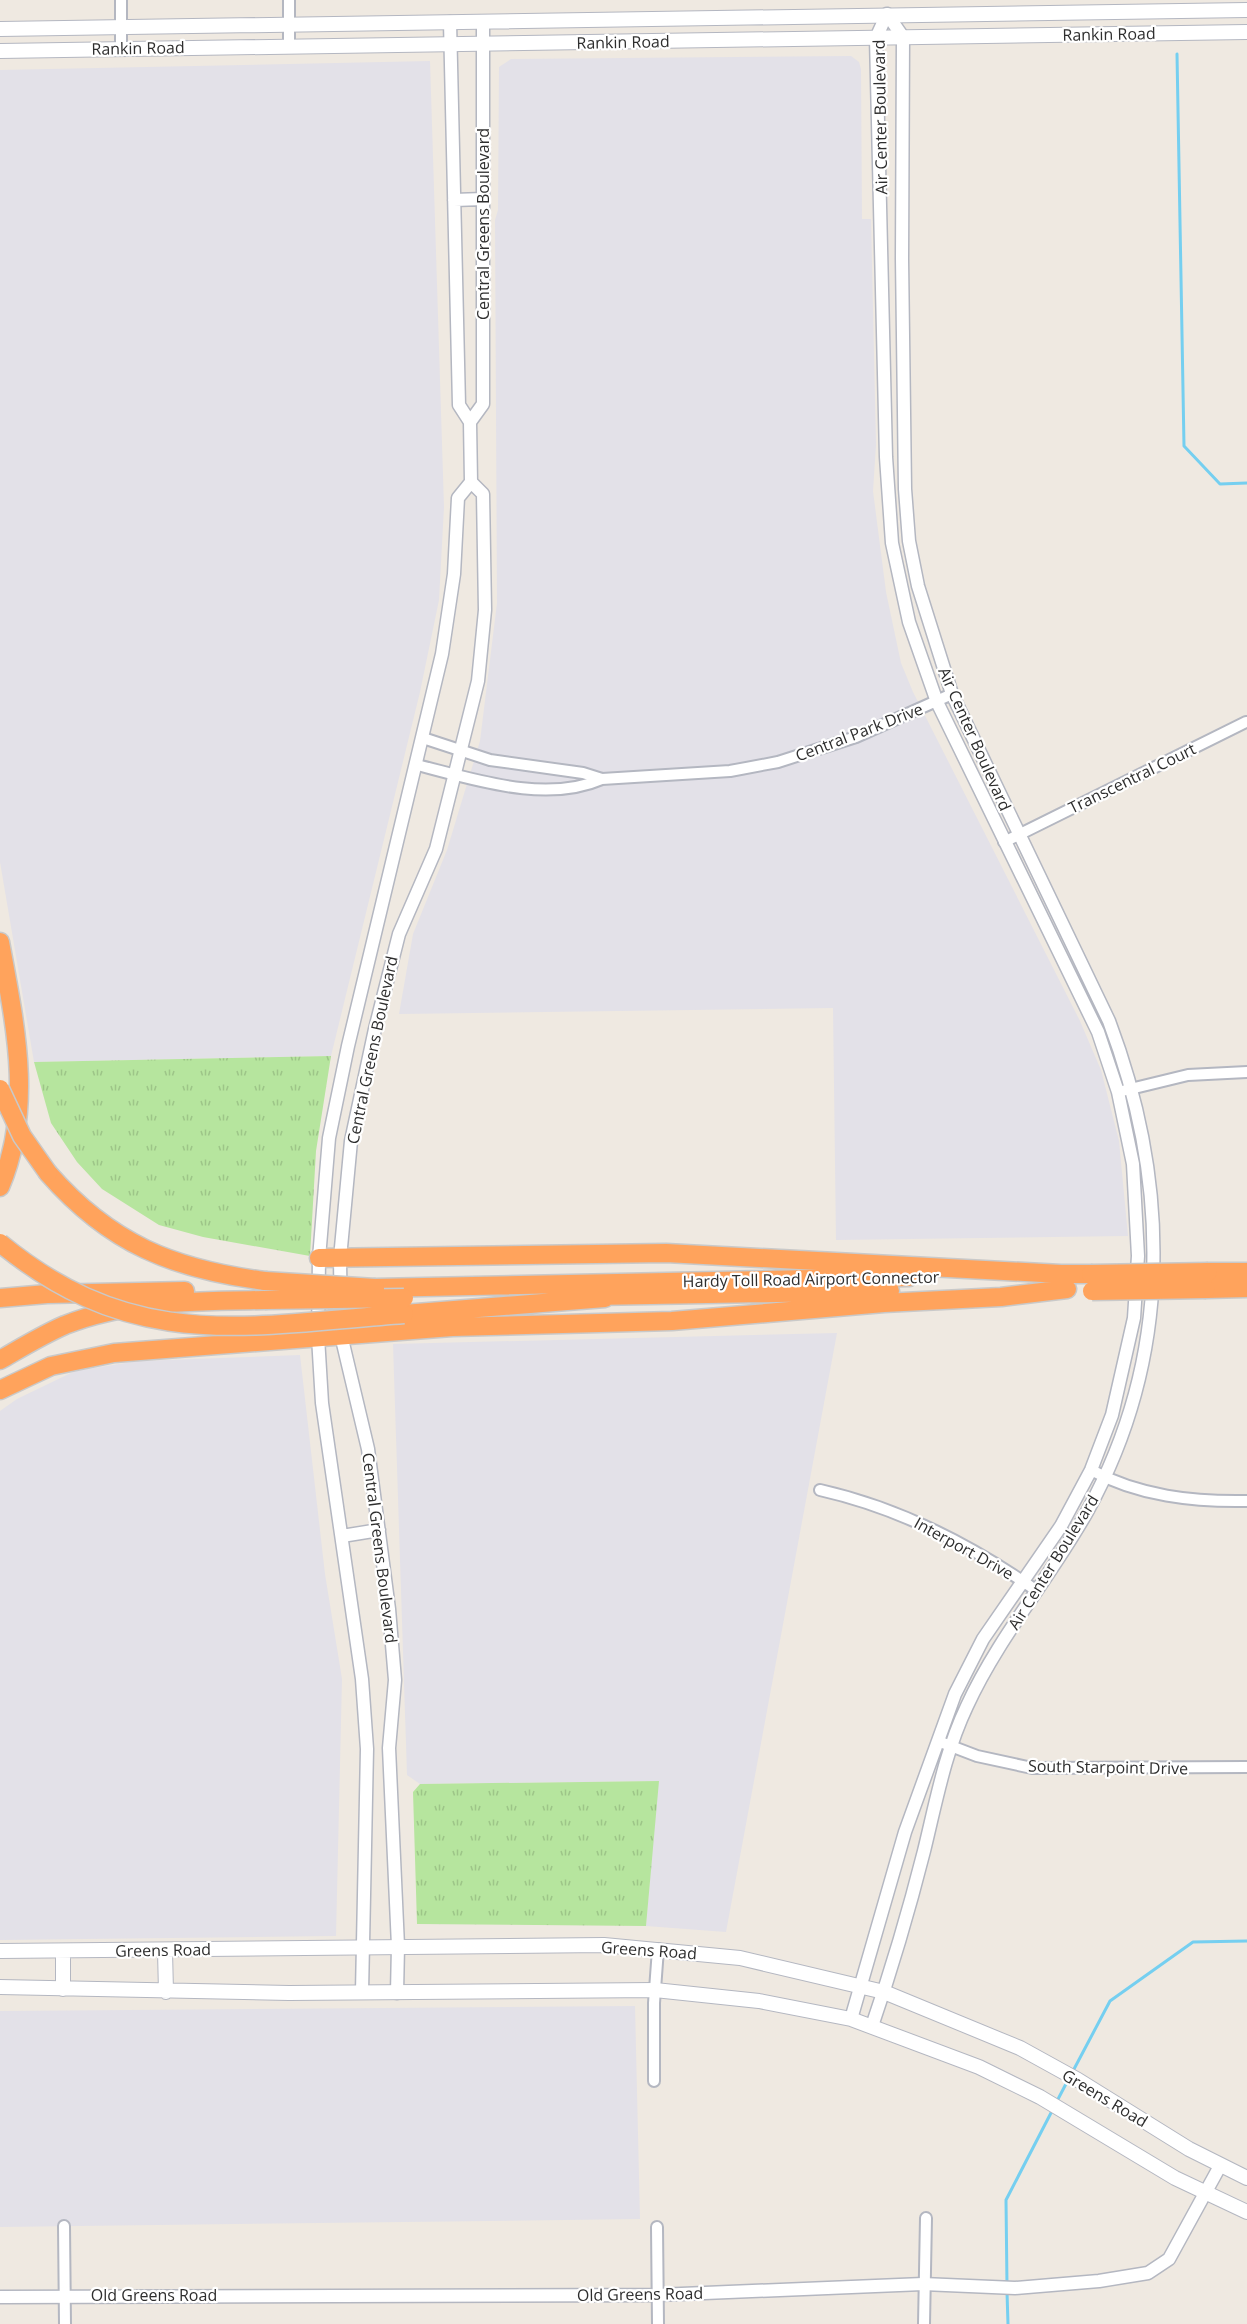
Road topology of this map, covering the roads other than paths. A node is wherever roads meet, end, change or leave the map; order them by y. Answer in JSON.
{"nodes":[{"id":1,"x":121,"y":0,"type":"edge"},
{"id":2,"x":289,"y":0,"type":"edge"},
{"id":3,"x":1247,"y":10,"type":"edge"},
{"id":4,"x":1130,"y":11,"type":"junction"},
{"id":5,"x":887,"y":14,"type":"junction"},
{"id":6,"x":450,"y":22,"type":"junction"},
{"id":7,"x":483,"y":22,"type":"junction"},
{"id":8,"x":290,"y":24,"type":"junction"},
{"id":9,"x":121,"y":26,"type":"junction"},
{"id":10,"x":0,"y":28,"type":"edge"},
{"id":11,"x":1247,"y":32,"type":"edge"},
{"id":12,"x":1130,"y":34,"type":"junction"},
{"id":13,"x":903,"y":37,"type":"junction"},
{"id":14,"x":876,"y":38,"type":"junction"},
{"id":15,"x":450,"y":45,"type":"junction"},
{"id":16,"x":483,"y":45,"type":"junction"},
{"id":17,"x":289,"y":46,"type":"junction"},
{"id":18,"x":121,"y":48,"type":"junction"},
{"id":19,"x":0,"y":51,"type":"edge"},
{"id":20,"x":483,"y":199,"type":"junction"},
{"id":21,"x":454,"y":200,"type":"junction"},
{"id":22,"x":882,"y":231,"type":"junction"},
{"id":23,"x":902,"y":231,"type":"junction"},
{"id":24,"x":885,"y":413,"type":"junction"},
{"id":25,"x":904,"y":413,"type":"junction"},
{"id":26,"x":470,"y":422,"type":"junction"},
{"id":27,"x":471,"y":482,"type":"junction"},
{"id":28,"x":909,"y":541,"type":"junction"},
{"id":29,"x":892,"y":543,"type":"junction"},
{"id":30,"x":952,"y":694,"type":"junction"},
{"id":31,"x":937,"y":702,"type":"junction"},
{"id":32,"x":1246,"y":722,"type":"edge"},
{"id":33,"x":423,"y":738,"type":"junction"},
{"id":34,"x":461,"y":751,"type":"junction"},
{"id":35,"x":417,"y":765,"type":"junction"},
{"id":36,"x":454,"y":774,"type":"junction"},
{"id":37,"x":602,"y":779,"type":"junction"},
{"id":38,"x":1018,"y":834,"type":"junction"},
{"id":39,"x":1004,"y":842,"type":"junction"},
{"id":40,"x":0,"y":942,"type":"edge"},
{"id":41,"x":1073,"y":945,"type":"junction"},
{"id":42,"x":1059,"y":954,"type":"junction"},
{"id":43,"x":1247,"y":1071,"type":"edge"},
{"id":44,"x":1133,"y":1087,"type":"junction"},
{"id":45,"x":0,"y":1089,"type":"edge"},
{"id":46,"x":1118,"y":1092,"type":"junction"},
{"id":47,"x":329,"y":1138,"type":"junction"},
{"id":48,"x":351,"y":1141,"type":"junction"},
{"id":49,"x":0,"y":1187,"type":"edge"},
{"id":50,"x":0,"y":1243,"type":"edge"},
{"id":51,"x":1138,"y":1256,"type":"junction"},
{"id":52,"x":1154,"y":1256,"type":"junction"},
{"id":53,"x":319,"y":1258,"type":"junction"},
{"id":54,"x":339,"y":1258,"type":"junction"},
{"id":55,"x":1247,"y":1272,"type":"edge"},
{"id":56,"x":1064,"y":1281,"type":"junction"},
{"id":57,"x":1207,"y":1281,"type":"junction"},
{"id":58,"x":1247,"y":1288,"type":"edge"},
{"id":59,"x":265,"y":1290,"type":"junction"},
{"id":60,"x":0,"y":1298,"type":"edge"},
{"id":61,"x":403,"y":1300,"type":"junction"},
{"id":62,"x":341,"y":1335,"type":"junction"},
{"id":63,"x":318,"y":1336,"type":"junction"},
{"id":64,"x":0,"y":1360,"type":"edge"},
{"id":65,"x":0,"y":1390,"type":"edge"},
{"id":66,"x":1091,"y":1470,"type":"junction"},
{"id":67,"x":1105,"y":1477,"type":"junction"},
{"id":68,"x":820,"y":1490,"type":"dead end"},
{"id":69,"x":1247,"y":1501,"type":"edge"},
{"id":70,"x":379,"y":1530,"type":"junction"},
{"id":71,"x":342,"y":1536,"type":"junction"},
{"id":72,"x":1023,"y":1581,"type":"junction"},
{"id":73,"x":1037,"y":1591,"type":"junction"},
{"id":74,"x":937,"y":1741,"type":"junction"},
{"id":75,"x":951,"y":1746,"type":"junction"},
{"id":76,"x":389,"y":1748,"type":"junction"},
{"id":77,"x":367,"y":1749,"type":"junction"},
{"id":78,"x":1247,"y":1767,"type":"edge"},
{"id":79,"x":398,"y":1946,"type":"junction"},
{"id":80,"x":363,"y":1947,"type":"junction"},
{"id":81,"x":658,"y":1949,"type":"junction"},
{"id":82,"x":0,"y":1951,"type":"edge"},
{"id":83,"x":63,"y":1951,"type":"junction"},
{"id":84,"x":165,"y":1951,"type":"junction"},
{"id":85,"x":862,"y":1985,"type":"junction"},
{"id":86,"x":0,"y":1987,"type":"edge"},
{"id":87,"x":63,"y":1989,"type":"junction"},
{"id":88,"x":655,"y":1990,"type":"junction"},
{"id":89,"x":166,"y":1992,"type":"junction"},
{"id":90,"x":362,"y":1992,"type":"junction"},
{"id":91,"x":884,"y":1992,"type":"junction"},
{"id":92,"x":397,"y":1993,"type":"junction"},
{"id":93,"x":851,"y":2019,"type":"junction"},
{"id":94,"x":872,"y":2026,"type":"junction"},
{"id":95,"x":654,"y":2082,"type":"dead end"},
{"id":96,"x":1220,"y":2166,"type":"junction"},
{"id":97,"x":1247,"y":2178,"type":"edge"},
{"id":98,"x":1206,"y":2193,"type":"junction"},
{"id":99,"x":1247,"y":2212,"type":"edge"},
{"id":100,"x":926,"y":2218,"type":"dead end"},
{"id":101,"x":64,"y":2226,"type":"dead end"},
{"id":102,"x":657,"y":2227,"type":"dead end"},
{"id":103,"x":923,"y":2284,"type":"junction"},
{"id":104,"x":65,"y":2295,"type":"junction"},
{"id":105,"x":657,"y":2295,"type":"junction"},
{"id":106,"x":0,"y":2296,"type":"edge"},
{"id":107,"x":65,"y":2324,"type":"edge"},
{"id":108,"x":658,"y":2324,"type":"edge"},
{"id":109,"x":924,"y":2324,"type":"edge"}],
"edges":[{"from":1,"to":9,"type":"street"},
{"from":2,"to":8,"type":"street"},
{"from":3,"to":4,"type":"main road","name":"Rankin Road"},
{"from":4,"to":5,"type":"main road","name":"Rankin Road"},
{"from":4,"to":12,"type":"main road"},
{"from":5,"to":7,"type":"main road","name":"Rankin Road"},
{"from":5,"to":13,"type":"street","name":"Air Center Boulevard"},
{"from":5,"to":14,"type":"street","name":"Air Center Boulevard"},
{"from":6,"to":7,"type":"main road","name":"Rankin Road"},
{"from":6,"to":8,"type":"main road","name":"Rankin Road"},
{"from":6,"to":15,"type":"street","name":"Central Greens Boulevard"},
{"from":7,"to":16,"type":"street","name":"Central Greens Boulevard"},
{"from":8,"to":9,"type":"main road","name":"Rankin Road"},
{"from":8,"to":17,"type":"street"},
{"from":9,"to":10,"type":"main road","name":"Rankin Road"},
{"from":9,"to":18,"type":"street"},
{"from":11,"to":12,"type":"main road","name":"Rankin Road"},
{"from":12,"to":13,"type":"main road","name":"Rankin Road"},
{"from":13,"to":14,"type":"main road","name":"Rankin Road"},
{"from":13,"to":23,"type":"street","name":"Air Center Boulevard"},
{"from":14,"to":16,"type":"main road","name":"Rankin Road"},
{"from":14,"to":22,"type":"street","name":"Air Center Boulevard"},
{"from":15,"to":16,"type":"main road","name":"Rankin Road"},
{"from":15,"to":17,"type":"main road","name":"Rankin Road"},
{"from":15,"to":21,"type":"street","name":"Central Greens Boulevard"},
{"from":16,"to":20,"type":"street","name":"Central Greens Boulevard"},
{"from":17,"to":18,"type":"main road","name":"Rankin Road"},
{"from":18,"to":19,"type":"main road","name":"Rankin Road"},
{"from":20,"to":21,"type":"street"},
{"from":20,"to":26,"type":"street","name":"Central Greens Boulevard"},
{"from":21,"to":26,"type":"street","name":"Central Greens Boulevard"},
{"from":22,"to":23,"type":"street"},
{"from":22,"to":24,"type":"street","name":"Air Center Boulevard"},
{"from":23,"to":25,"type":"street","name":"Air Center Boulevard"},
{"from":24,"to":25,"type":"street"},
{"from":24,"to":29,"type":"street","name":"Air Center Boulevard"},
{"from":25,"to":28,"type":"street","name":"Air Center Boulevard"},
{"from":26,"to":27,"type":"street","name":"Central Greens Boulevard"},
{"from":27,"to":33,"type":"street","name":"Central Greens Boulevard"},
{"from":27,"to":34,"type":"street","name":"Central Greens Boulevard"},
{"from":28,"to":29,"type":"street"},
{"from":28,"to":30,"type":"street","name":"Air Center Boulevard"},
{"from":29,"to":31,"type":"street","name":"Air Center Boulevard"},
{"from":30,"to":31,"type":"street","name":"Central Park Drive"},
{"from":30,"to":38,"type":"street","name":"Air Center Boulevard"},
{"from":31,"to":37,"type":"street","name":"Central Park Drive"},
{"from":31,"to":39,"type":"street","name":"Air Center Boulevard"},
{"from":32,"to":38,"type":"street","name":"Transcentral Court"},
{"from":33,"to":34,"type":"street","name":"Central Park Drive"},
{"from":33,"to":35,"type":"street","name":"Central Greens Boulevard"},
{"from":34,"to":36,"type":"street","name":"Central Greens Boulevard"},
{"from":34,"to":37,"type":"street","name":"Central Park Drive"},
{"from":35,"to":36,"type":"street","name":"Central Park Drive"},
{"from":35,"to":47,"type":"street","name":"Central Greens Boulevard"},
{"from":36,"to":37,"type":"street","name":"Central Park Drive"},
{"from":36,"to":48,"type":"street","name":"Central Greens Boulevard"},
{"from":38,"to":39,"type":"street","name":"Transcentral Court"},
{"from":38,"to":41,"type":"street","name":"Air Center Boulevard"},
{"from":39,"to":42,"type":"street","name":"Air Center Boulevard"},
{"from":40,"to":49,"type":"highway"},
{"from":41,"to":42,"type":"street"},
{"from":41,"to":44,"type":"street","name":"Air Center Boulevard"},
{"from":42,"to":46,"type":"street","name":"Air Center Boulevard"},
{"from":43,"to":44,"type":"street"},
{"from":44,"to":46,"type":"street"},
{"from":44,"to":52,"type":"street","name":"Air Center Boulevard"},
{"from":45,"to":59,"type":"highway","bridge":true},
{"from":46,"to":51,"type":"street","name":"Air Center Boulevard"},
{"from":47,"to":48,"type":"street"},
{"from":47,"to":53,"type":"street","name":"Central Greens Boulevard"},
{"from":48,"to":54,"type":"street","name":"Central Greens Boulevard"},
{"from":50,"to":61,"type":"highway","bridge":true},
{"from":51,"to":52,"type":"street"},
{"from":51,"to":66,"type":"street","name":"Air Center Boulevard"},
{"from":52,"to":67,"type":"street","name":"Air Center Boulevard"},
{"from":53,"to":54,"type":"highway"},
{"from":53,"to":63,"type":"street","name":"Central Greens Boulevard"},
{"from":54,"to":56,"type":"highway"},
{"from":54,"to":62,"type":"street","name":"Central Greens Boulevard"},
{"from":55,"to":57,"type":"highway","name":"Hardy Toll Road Airport Connector"},
{"from":56,"to":57,"type":"highway","name":"Hardy Toll Road Airport Connector","bridge":true},
{"from":56,"to":61,"type":"highway","name":"Hardy Toll Road Airport Connector"},
{"from":56,"to":61,"type":"highway","name":"Hardy Toll Road Airport Connector"},
{"from":56,"to":62,"type":"highway"},
{"from":57,"to":58,"type":"highway","name":"Hardy Toll Road Airport Connector"},
{"from":59,"to":60,"type":"highway","bridge":true},
{"from":59,"to":61,"type":"highway","bridge":true},
{"from":59,"to":61,"type":"highway","name":"Hardy Toll Road Airport Connector","bridge":true},
{"from":59,"to":64,"type":"highway"},
{"from":62,"to":63,"type":"highway"},
{"from":62,"to":70,"type":"street","name":"Central Greens Boulevard"},
{"from":63,"to":65,"type":"highway"},
{"from":63,"to":71,"type":"street","name":"Central Greens Boulevard"},
{"from":66,"to":67,"type":"street"},
{"from":66,"to":72,"type":"street","name":"Air Center Boulevard"},
{"from":67,"to":69,"type":"street"},
{"from":67,"to":73,"type":"street","name":"Air Center Boulevard"},
{"from":68,"to":72,"type":"street","name":"Interport Drive"},
{"from":70,"to":71,"type":"street"},
{"from":70,"to":76,"type":"street","name":"Central Greens Boulevard"},
{"from":71,"to":77,"type":"street","name":"Central Greens Boulevard"},
{"from":72,"to":73,"type":"street","name":"Interport Drive"},
{"from":72,"to":74,"type":"street","name":"Air Center Boulevard"},
{"from":73,"to":75,"type":"street","name":"Air Center Boulevard"},
{"from":74,"to":75,"type":"street","name":"South Starpoint Drive"},
{"from":74,"to":85,"type":"street","name":"Air Center Boulevard"},
{"from":75,"to":78,"type":"street","name":"South Starpoint Drive"},
{"from":75,"to":91,"type":"street","name":"Air Center Boulevard"},
{"from":76,"to":77,"type":"street"},
{"from":76,"to":79,"type":"street","name":"Central Greens Boulevard"},
{"from":77,"to":80,"type":"street","name":"Central Greens Boulevard"},
{"from":79,"to":80,"type":"main road","name":"Greens Road"},
{"from":79,"to":81,"type":"main road","name":"Greens Road"},
{"from":79,"to":92,"type":"street","name":"Central Greens Boulevard"},
{"from":80,"to":84,"type":"main road","name":"Greens Road"},
{"from":80,"to":90,"type":"street","name":"Central Greens Boulevard"},
{"from":81,"to":85,"type":"main road","name":"Greens Road"},
{"from":81,"to":88,"type":"street"},
{"from":82,"to":83,"type":"main road","name":"Greens Road"},
{"from":83,"to":84,"type":"main road","name":"Greens Road"},
{"from":83,"to":87,"type":"main road"},
{"from":84,"to":89,"type":"main road"},
{"from":85,"to":91,"type":"main road","name":"Greens Road"},
{"from":85,"to":93,"type":"street","name":"Air Center Boulevard"},
{"from":86,"to":87,"type":"main road","name":"Greens Road"},
{"from":87,"to":89,"type":"main road","name":"Greens Road"},
{"from":88,"to":92,"type":"main road","name":"Greens Road"},
{"from":88,"to":93,"type":"main road","name":"Greens Road"},
{"from":88,"to":95,"type":"street"},
{"from":89,"to":90,"type":"main road","name":"Greens Road"},
{"from":90,"to":92,"type":"main road","name":"Greens Road"},
{"from":91,"to":94,"type":"street","name":"Air Center Boulevard"},
{"from":91,"to":96,"type":"main road","name":"Greens Road"},
{"from":93,"to":94,"type":"main road","name":"Greens Road"},
{"from":94,"to":98,"type":"main road","name":"Greens Road"},
{"from":96,"to":97,"type":"main road","name":"Greens Road"},
{"from":96,"to":98,"type":"street","name":"Old Greens Road"},
{"from":98,"to":99,"type":"main road","name":"Greens Road"},
{"from":98,"to":103,"type":"street","name":"Old Greens Road"},
{"from":100,"to":103,"type":"street"},
{"from":101,"to":104,"type":"street"},
{"from":102,"to":105,"type":"street"},
{"from":103,"to":105,"type":"street","name":"Old Greens Road"},
{"from":103,"to":109,"type":"street"},
{"from":104,"to":105,"type":"street","name":"Old Greens Road"},
{"from":104,"to":106,"type":"street","name":"Old Greens Road"},
{"from":104,"to":107,"type":"street"},
{"from":105,"to":108,"type":"street"}]}
